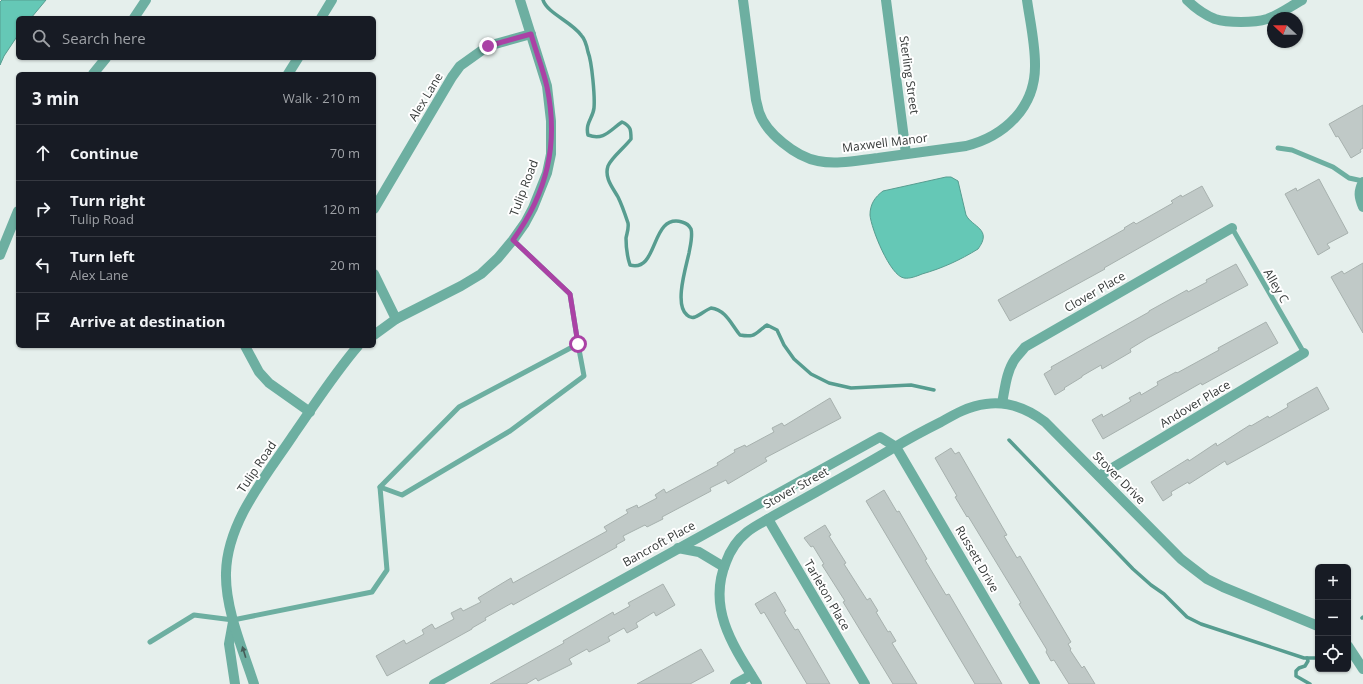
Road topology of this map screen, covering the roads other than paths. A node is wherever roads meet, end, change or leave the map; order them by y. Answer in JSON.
{"nodes":[{"id":1,"x":146,"y":0,"type":"edge"},
{"id":2,"x":332,"y":0,"type":"edge"},
{"id":3,"x":520,"y":0,"type":"edge"},
{"id":4,"x":743,"y":0,"type":"edge"},
{"id":5,"x":886,"y":0,"type":"edge"},
{"id":6,"x":1027,"y":0,"type":"edge"},
{"id":7,"x":1187,"y":0,"type":"edge"},
{"id":8,"x":1302,"y":0,"type":"edge"},
{"id":9,"x":135,"y":16,"type":"edge"},
{"id":10,"x":322,"y":16,"type":"edge"},
{"id":11,"x":531,"y":34,"type":"junction"},
{"id":12,"x":104,"y":60,"type":"edge"},
{"id":13,"x":297,"y":60,"type":"edge"},
{"id":14,"x":96,"y":72,"type":"edge"},
{"id":15,"x":289,"y":72,"type":"edge"},
{"id":16,"x":1278,"y":148,"type":"dead end"},
{"id":17,"x":906,"y":154,"type":"junction"},
{"id":18,"x":1363,"y":181,"type":"edge"},
{"id":19,"x":376,"y":206,"type":"edge"},
{"id":20,"x":1363,"y":208,"type":"edge"},
{"id":21,"x":16,"y":216,"type":"edge"},
{"id":22,"x":1232,"y":228,"type":"joint"},
{"id":23,"x":513,"y":240,"type":"junction"},
{"id":24,"x":0,"y":255,"type":"edge"},
{"id":25,"x":376,"y":278,"type":"edge"},
{"id":26,"x":396,"y":319,"type":"junction"},
{"id":27,"x":376,"y":334,"type":"edge"},
{"id":28,"x":578,"y":344,"type":"junction"},
{"id":29,"x":246,"y":348,"type":"edge"},
{"id":30,"x":356,"y":348,"type":"edge"},
{"id":31,"x":1304,"y":353,"type":"joint"},
{"id":32,"x":1002,"y":403,"type":"junction"},
{"id":33,"x":310,"y":412,"type":"junction"},
{"id":34,"x":896,"y":447,"type":"junction"},
{"id":35,"x":1099,"y":476,"type":"junction"},
{"id":36,"x":380,"y":488,"type":"junction"},
{"id":37,"x":768,"y":519,"type":"junction"},
{"id":38,"x":678,"y":548,"type":"junction"},
{"id":39,"x":724,"y":567,"type":"junction"},
{"id":40,"x":233,"y":620,"type":"junction"},
{"id":41,"x":1315,"y":625,"type":"edge"},
{"id":42,"x":150,"y":642,"type":"dead end"},
{"id":43,"x":1351,"y":650,"type":"edge"},
{"id":44,"x":1363,"y":668,"type":"edge"},
{"id":45,"x":751,"y":675,"type":"junction"},
{"id":46,"x":235,"y":684,"type":"edge"},
{"id":47,"x":254,"y":684,"type":"edge"},
{"id":48,"x":434,"y":684,"type":"edge"},
{"id":49,"x":736,"y":684,"type":"edge"},
{"id":50,"x":757,"y":684,"type":"edge"},
{"id":51,"x":865,"y":684,"type":"edge"},
{"id":52,"x":1035,"y":684,"type":"edge"}],
"edges":[{"from":1,"to":9,"type":"street"},
{"from":2,"to":10,"type":"street"},
{"from":3,"to":11,"type":"street","name":"Tulip Road"},
{"from":4,"to":17,"type":"street","name":"Maxwell Manor"},
{"from":5,"to":17,"type":"street","name":"Sterling Street"},
{"from":6,"to":17,"type":"street","name":"Maxwell Manor"},
{"from":7,"to":8,"type":"street"},
{"from":11,"to":19,"type":"street","name":"Alex Lane"},
{"from":11,"to":23,"type":"street","name":"Tulip Road"},
{"from":12,"to":14,"type":"street"},
{"from":13,"to":15,"type":"street"},
{"from":16,"to":18,"type":"lane"},
{"from":18,"to":20,"type":"street"},
{"from":21,"to":24,"type":"street"},
{"from":22,"to":31,"type":"lane","name":"Alley C"},
{"from":22,"to":32,"type":"street","name":"Clover Place"},
{"from":23,"to":26,"type":"street","name":"Tulip Road"},
{"from":23,"to":28,"type":"lane"},
{"from":25,"to":26,"type":"street"},
{"from":26,"to":27,"type":"street","name":"Tulip Road"},
{"from":28,"to":36,"type":"lane"},
{"from":28,"to":36,"type":"lane"},
{"from":29,"to":33,"type":"street"},
{"from":30,"to":33,"type":"street","name":"Tulip Road"},
{"from":31,"to":35,"type":"street","name":"Andover Place"},
{"from":32,"to":34,"type":"street","name":"Stover Drive"},
{"from":32,"to":35,"type":"street","name":"Stover Drive"},
{"from":33,"to":40,"type":"street","name":"Tulip Road"},
{"from":34,"to":37,"type":"street","name":"Stover Street"},
{"from":34,"to":38,"type":"street","name":"Bancroft Place"},
{"from":34,"to":52,"type":"street","name":"Russett Drive"},
{"from":35,"to":41,"type":"street","name":"Stover Drive"},
{"from":36,"to":40,"type":"lane"},
{"from":37,"to":39,"type":"street","name":"Stover Street"},
{"from":37,"to":51,"type":"street","name":"Tarleton Place"},
{"from":38,"to":39,"type":"street"},
{"from":38,"to":48,"type":"street","name":"Bancroft Place"},
{"from":39,"to":45,"type":"street","name":"Stover Street"},
{"from":40,"to":42,"type":"lane"},
{"from":40,"to":46,"type":"street","name":"Tulip Road"},
{"from":47,"to":40,"type":"street","name":"Tulip Road","one_way":true},
{"from":43,"to":44,"type":"street"},
{"from":45,"to":49,"type":"street"},
{"from":45,"to":50,"type":"street","name":"Stover Street"}]}
